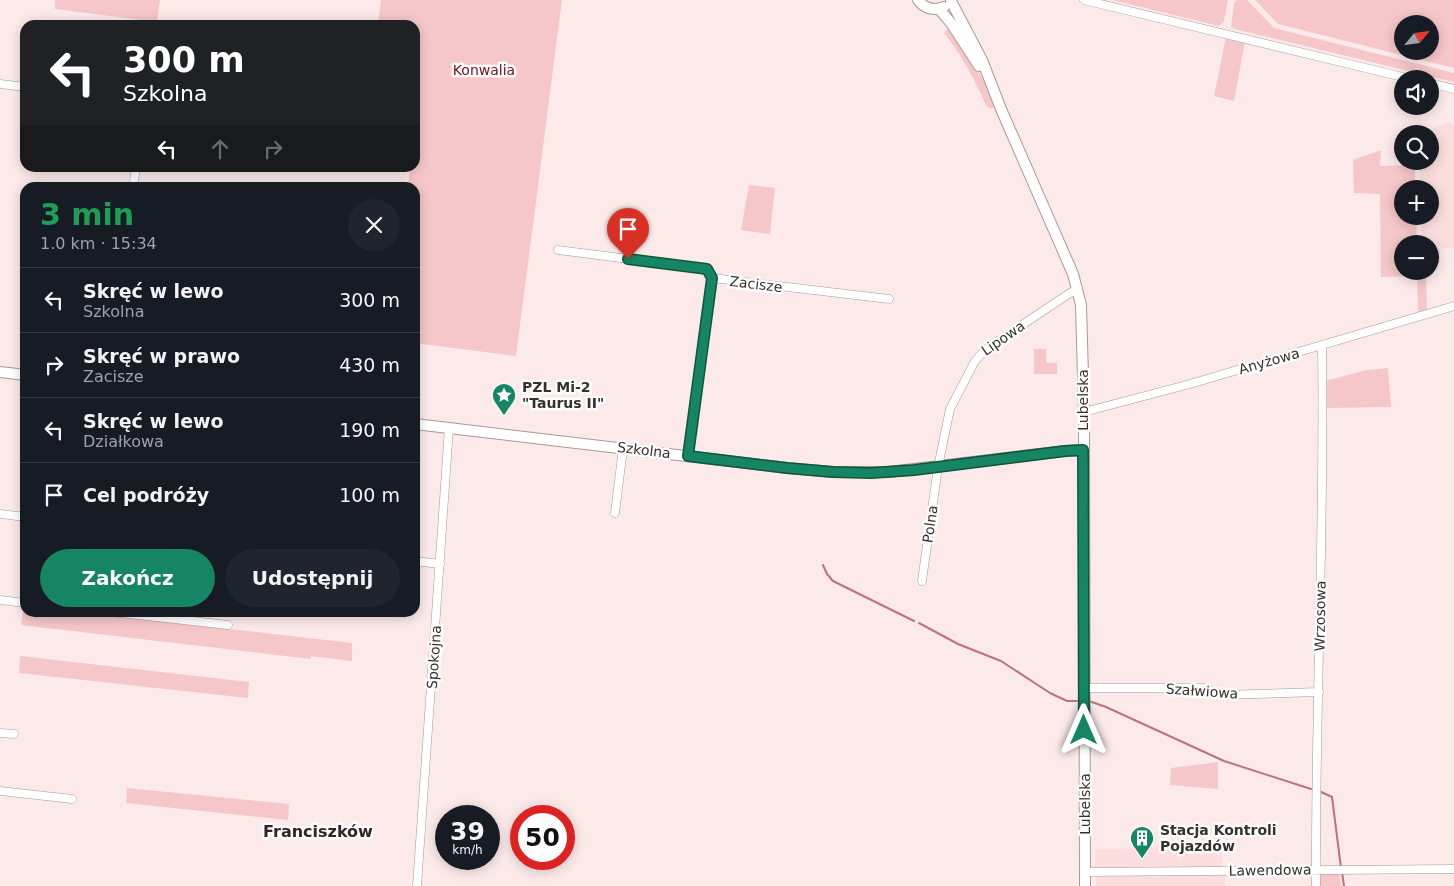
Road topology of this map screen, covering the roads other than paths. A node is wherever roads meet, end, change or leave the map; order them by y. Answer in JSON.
{"nodes":[{"id":1,"x":918,"y":0,"type":"edge"},
{"id":2,"x":1084,"y":0,"type":"edge"},
{"id":3,"x":951,"y":1,"type":"edge"},
{"id":4,"x":939,"y":9,"type":"junction"},
{"id":5,"x":1394,"y":75,"type":"edge"},
{"id":6,"x":989,"y":82,"type":"junction"},
{"id":7,"x":0,"y":84,"type":"edge"},
{"id":8,"x":20,"y":86,"type":"edge"},
{"id":9,"x":1439,"y":86,"type":"edge"},
{"id":10,"x":1454,"y":89,"type":"edge"},
{"id":11,"x":558,"y":250,"type":"dead end"},
{"id":12,"x":712,"y":278,"type":"junction"},
{"id":13,"x":1078,"y":289,"type":"junction"},
{"id":14,"x":889,"y":300,"type":"dead end"},
{"id":15,"x":1454,"y":306,"type":"edge"},
{"id":16,"x":1322,"y":346,"type":"junction"},
{"id":17,"x":0,"y":372,"type":"edge"},
{"id":18,"x":20,"y":374,"type":"edge"},
{"id":19,"x":1084,"y":412,"type":"junction"},
{"id":20,"x":420,"y":425,"type":"edge"},
{"id":21,"x":450,"y":428,"type":"junction"},
{"id":22,"x":623,"y":448,"type":"junction"},
{"id":23,"x":1083,"y":450,"type":"junction"},
{"id":24,"x":688,"y":456,"type":"junction"},
{"id":25,"x":938,"y":467,"type":"junction"},
{"id":26,"x":615,"y":513,"type":"dead end"},
{"id":27,"x":0,"y":514,"type":"edge"},
{"id":28,"x":20,"y":516,"type":"edge"},
{"id":29,"x":420,"y":562,"type":"edge"},
{"id":30,"x":440,"y":564,"type":"junction"},
{"id":31,"x":922,"y":581,"type":"dead end"},
{"id":32,"x":0,"y":600,"type":"edge"},
{"id":33,"x":20,"y":602,"type":"edge"},
{"id":34,"x":157,"y":617,"type":"edge"},
{"id":35,"x":228,"y":625,"type":"dead end"},
{"id":36,"x":1084,"y":688,"type":"junction"},
{"id":37,"x":1319,"y":692,"type":"junction"},
{"id":38,"x":0,"y":733,"type":"edge"},
{"id":39,"x":14,"y":734,"type":"dead end"},
{"id":40,"x":0,"y":791,"type":"edge"},
{"id":41,"x":72,"y":798,"type":"dead end"},
{"id":42,"x":1454,"y":869,"type":"edge"},
{"id":43,"x":1316,"y":870,"type":"junction"},
{"id":44,"x":1085,"y":872,"type":"junction"},
{"id":45,"x":416,"y":886,"type":"edge"},
{"id":46,"x":1085,"y":886,"type":"edge"},
{"id":47,"x":1316,"y":886,"type":"edge"}],
"edges":[{"from":1,"to":4,"type":"main road"},
{"from":2,"to":5,"type":"street"},
{"from":3,"to":4,"type":"main road"},
{"from":3,"to":6,"type":"main road","name":"Lubelska"},
{"from":4,"to":6,"type":"main road","name":"Lubelska"},
{"from":6,"to":13,"type":"main road","name":"Lubelska"},
{"from":7,"to":8,"type":"street"},
{"from":9,"to":10,"type":"street"},
{"from":11,"to":12,"type":"street"},
{"from":12,"to":14,"type":"street","name":"Zacisze"},
{"from":12,"to":24,"type":"street","name":"Zacisze"},
{"from":13,"to":19,"type":"main road","name":"Lubelska"},
{"from":13,"to":25,"type":"street","name":"Lipowa"},
{"from":15,"to":16,"type":"street","name":"Anyżowa"},
{"from":16,"to":19,"type":"street","name":"Anyżowa"},
{"from":16,"to":37,"type":"street","name":"Wrzosowa"},
{"from":17,"to":18,"type":"main road"},
{"from":19,"to":23,"type":"main road","name":"Lubelska"},
{"from":20,"to":21,"type":"main road","name":"Szkolna"},
{"from":21,"to":22,"type":"main road","name":"Szkolna"},
{"from":21,"to":30,"type":"street","name":"Spokojna"},
{"from":22,"to":24,"type":"main road","name":"Szkolna"},
{"from":22,"to":26,"type":"street"},
{"from":23,"to":25,"type":"main road","name":"Szkolna"},
{"from":23,"to":36,"type":"main road","name":"Lubelska"},
{"from":24,"to":25,"type":"main road","name":"Szkolna"},
{"from":25,"to":31,"type":"street","name":"Polna"},
{"from":27,"to":28,"type":"street"},
{"from":29,"to":30,"type":"street"},
{"from":30,"to":45,"type":"street","name":"Spokojna"},
{"from":32,"to":33,"type":"street"},
{"from":34,"to":35,"type":"street"},
{"from":36,"to":37,"type":"street","name":"Szałwiowa"},
{"from":36,"to":44,"type":"main road","name":"Lubelska"},
{"from":37,"to":43,"type":"street","name":"Wrzosowa"},
{"from":38,"to":39,"type":"street"},
{"from":40,"to":41,"type":"street"},
{"from":42,"to":43,"type":"street","name":"Lawendowa"},
{"from":43,"to":44,"type":"street","name":"Lawendowa"},
{"from":43,"to":47,"type":"street","name":"Wrzosowa"},
{"from":44,"to":46,"type":"main road","name":"Lubelska"}]}
